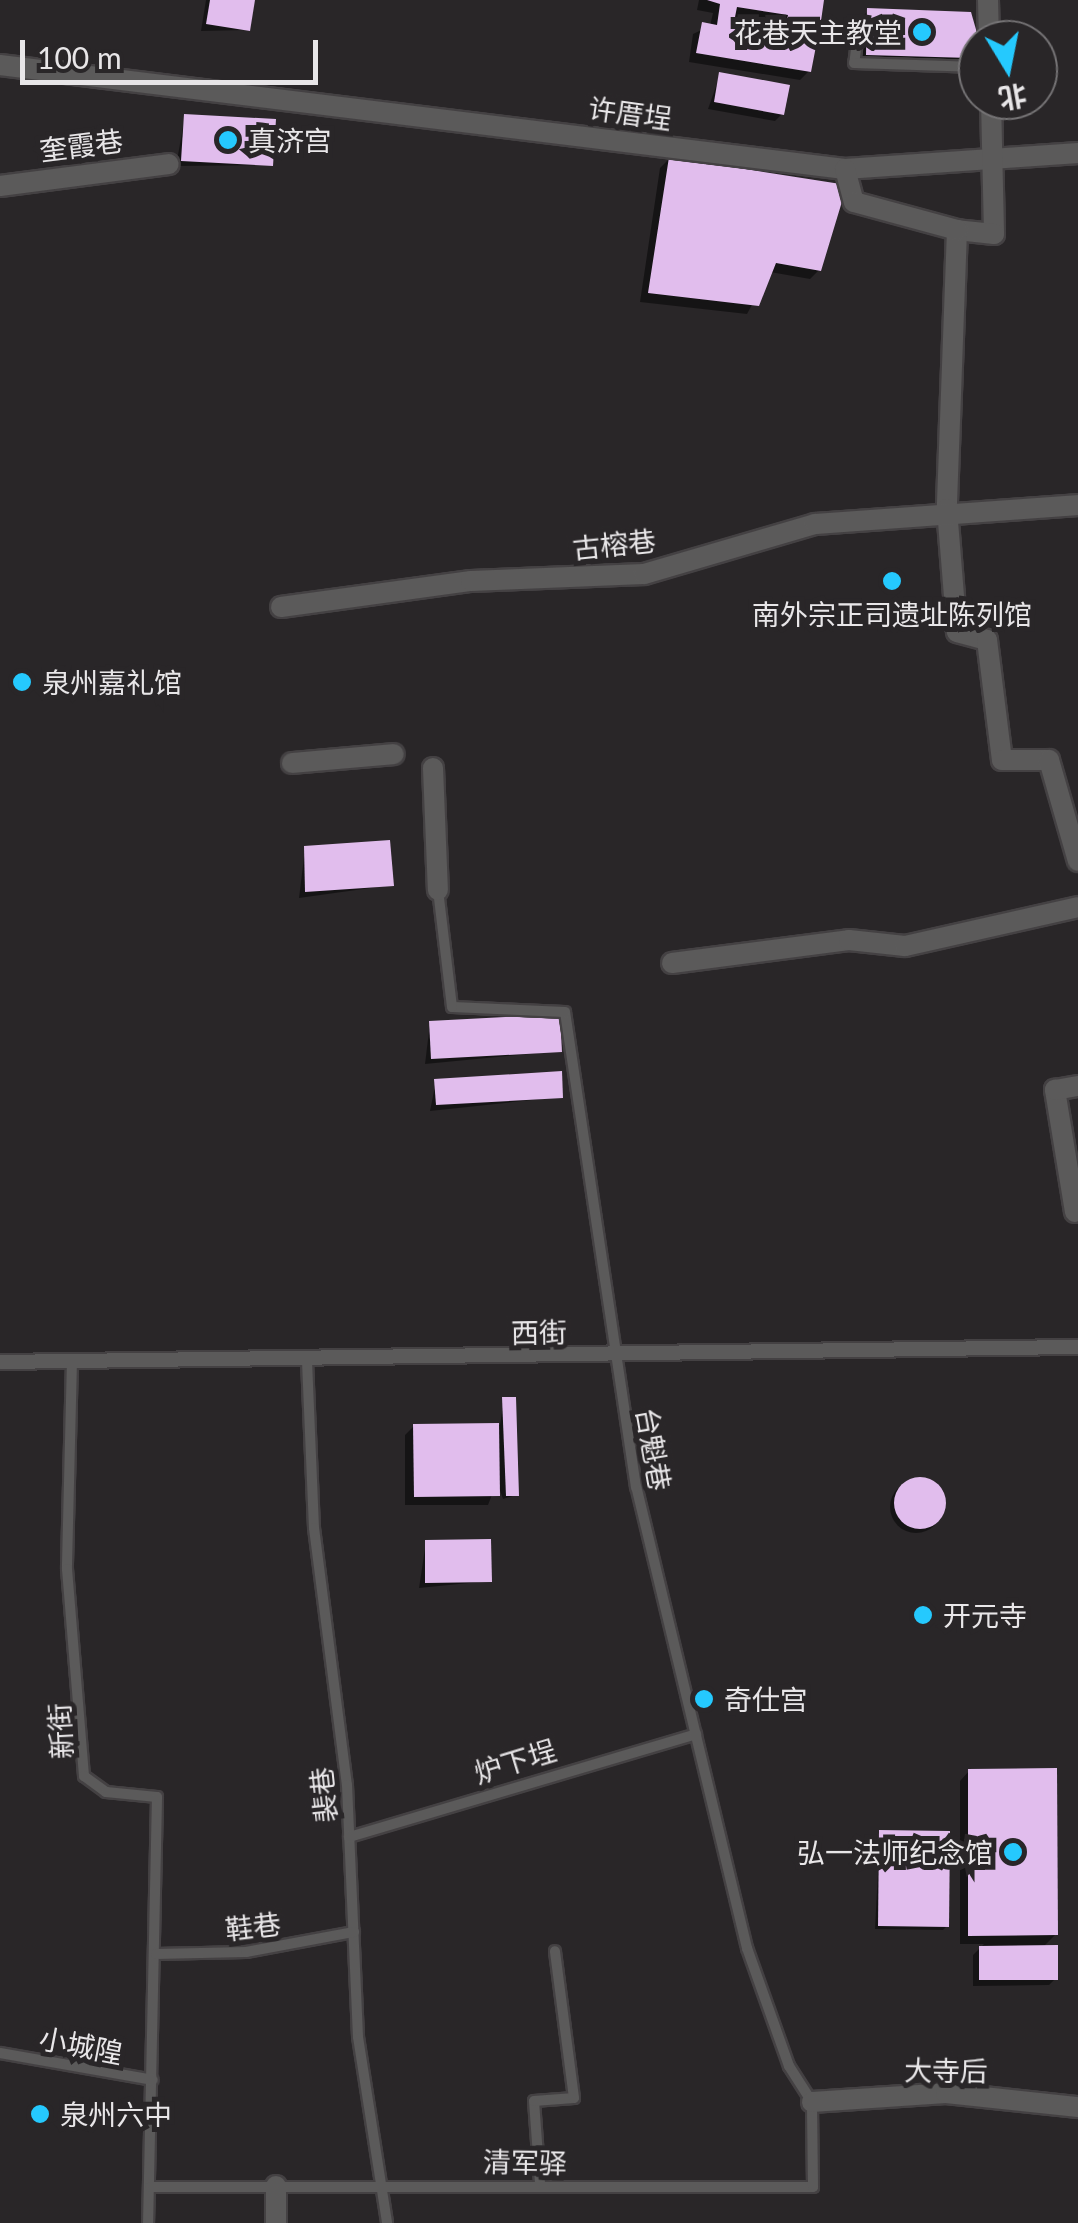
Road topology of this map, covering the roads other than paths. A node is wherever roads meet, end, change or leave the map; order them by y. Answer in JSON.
{"nodes":[{"id":1,"x":859,"y":25,"type":"dead end"},
{"id":2,"x":0,"y":64,"type":"edge"},
{"id":3,"x":958,"y":66,"type":"edge"},
{"id":4,"x":992,"y":120,"type":"edge"},
{"id":5,"x":1078,"y":154,"type":"edge"},
{"id":6,"x":993,"y":156,"type":"junction"},
{"id":7,"x":169,"y":164,"type":"dead end"},
{"id":8,"x":844,"y":169,"type":"junction"},
{"id":9,"x":0,"y":186,"type":"edge"},
{"id":10,"x":958,"y":230,"type":"junction"},
{"id":11,"x":1078,"y":505,"type":"edge"},
{"id":12,"x":947,"y":510,"type":"junction"},
{"id":13,"x":282,"y":607,"type":"dead end"},
{"id":14,"x":394,"y":754,"type":"dead end"},
{"id":15,"x":292,"y":763,"type":"dead end"},
{"id":16,"x":434,"y":768,"type":"dead end"},
{"id":17,"x":1078,"y":861,"type":"edge"},
{"id":18,"x":438,"y":890,"type":"joint"},
{"id":19,"x":1078,"y":907,"type":"edge"},
{"id":20,"x":672,"y":963,"type":"dead end"},
{"id":21,"x":1078,"y":1086,"type":"edge"},
{"id":22,"x":1075,"y":1212,"type":"dead end"},
{"id":23,"x":1078,"y":1348,"type":"edge"},
{"id":24,"x":617,"y":1356,"type":"junction"},
{"id":25,"x":72,"y":1360,"type":"junction"},
{"id":26,"x":307,"y":1361,"type":"junction"},
{"id":27,"x":0,"y":1362,"type":"edge"},
{"id":28,"x":696,"y":1734,"type":"junction"},
{"id":29,"x":349,"y":1837,"type":"junction"},
{"id":30,"x":354,"y":1932,"type":"junction"},
{"id":31,"x":556,"y":1951,"type":"dead end"},
{"id":32,"x":156,"y":1954,"type":"junction"},
{"id":33,"x":0,"y":2053,"type":"edge"},
{"id":34,"x":153,"y":2080,"type":"junction"},
{"id":35,"x":812,"y":2102,"type":"junction"},
{"id":36,"x":1078,"y":2107,"type":"edge"},
{"id":37,"x":540,"y":2183,"type":"junction"},
{"id":38,"x":150,"y":2186,"type":"junction"},
{"id":39,"x":276,"y":2186,"type":"junction"},
{"id":40,"x":384,"y":2186,"type":"junction"},
{"id":41,"x":148,"y":2223,"type":"edge"},
{"id":42,"x":276,"y":2223,"type":"edge"},
{"id":43,"x":387,"y":2223,"type":"edge"}],
"edges":[{"from":1,"to":3,"type":"lane"},
{"from":2,"to":8,"type":"street","name":"许厝埕"},
{"from":4,"to":6,"type":"street"},
{"from":5,"to":6,"type":"street","name":"许厝埕"},
{"from":6,"to":8,"type":"street","name":"许厝埕"},
{"from":6,"to":10,"type":"street"},
{"from":7,"to":9,"type":"street","name":"奎霞巷"},
{"from":8,"to":10,"type":"street"},
{"from":10,"to":12,"type":"street"},
{"from":11,"to":12,"type":"street","name":"古榕巷"},
{"from":12,"to":13,"type":"street","name":"古榕巷"},
{"from":12,"to":17,"type":"street"},
{"from":14,"to":15,"type":"street"},
{"from":16,"to":18,"type":"street"},
{"from":18,"to":24,"type":"lane","name":"台魁巷"},
{"from":19,"to":20,"type":"street"},
{"from":21,"to":22,"type":"street"},
{"from":23,"to":24,"type":"street","name":"西街"},
{"from":24,"to":26,"type":"street","name":"西街"},
{"from":24,"to":28,"type":"lane","name":"台魁巷"},
{"from":25,"to":26,"type":"street","name":"西街"},
{"from":25,"to":27,"type":"street","name":"西街"},
{"from":25,"to":32,"type":"lane","name":"新街"},
{"from":26,"to":29,"type":"lane","name":"裴巷"},
{"from":28,"to":29,"type":"lane","name":"炉下埕"},
{"from":28,"to":35,"type":"lane","name":"台魁巷"},
{"from":29,"to":30,"type":"lane","name":"裴巷"},
{"from":30,"to":32,"type":"lane","name":"鞋巷"},
{"from":30,"to":40,"type":"lane","name":"裴巷"},
{"from":31,"to":37,"type":"lane"},
{"from":32,"to":34,"type":"lane","name":"新街"},
{"from":33,"to":34,"type":"lane","name":"小城隍"},
{"from":34,"to":38,"type":"lane","name":"新街"},
{"from":35,"to":36,"type":"street","name":"大寺后"},
{"from":35,"to":37,"type":"lane","name":"清军驿"},
{"from":37,"to":40,"type":"lane","name":"清军驿"},
{"from":38,"to":39,"type":"lane","name":"清军驿"},
{"from":38,"to":41,"type":"lane","name":"新街"},
{"from":39,"to":40,"type":"lane","name":"清军驿"},
{"from":39,"to":42,"type":"street"},
{"from":40,"to":43,"type":"lane","name":"裴巷"}]}
